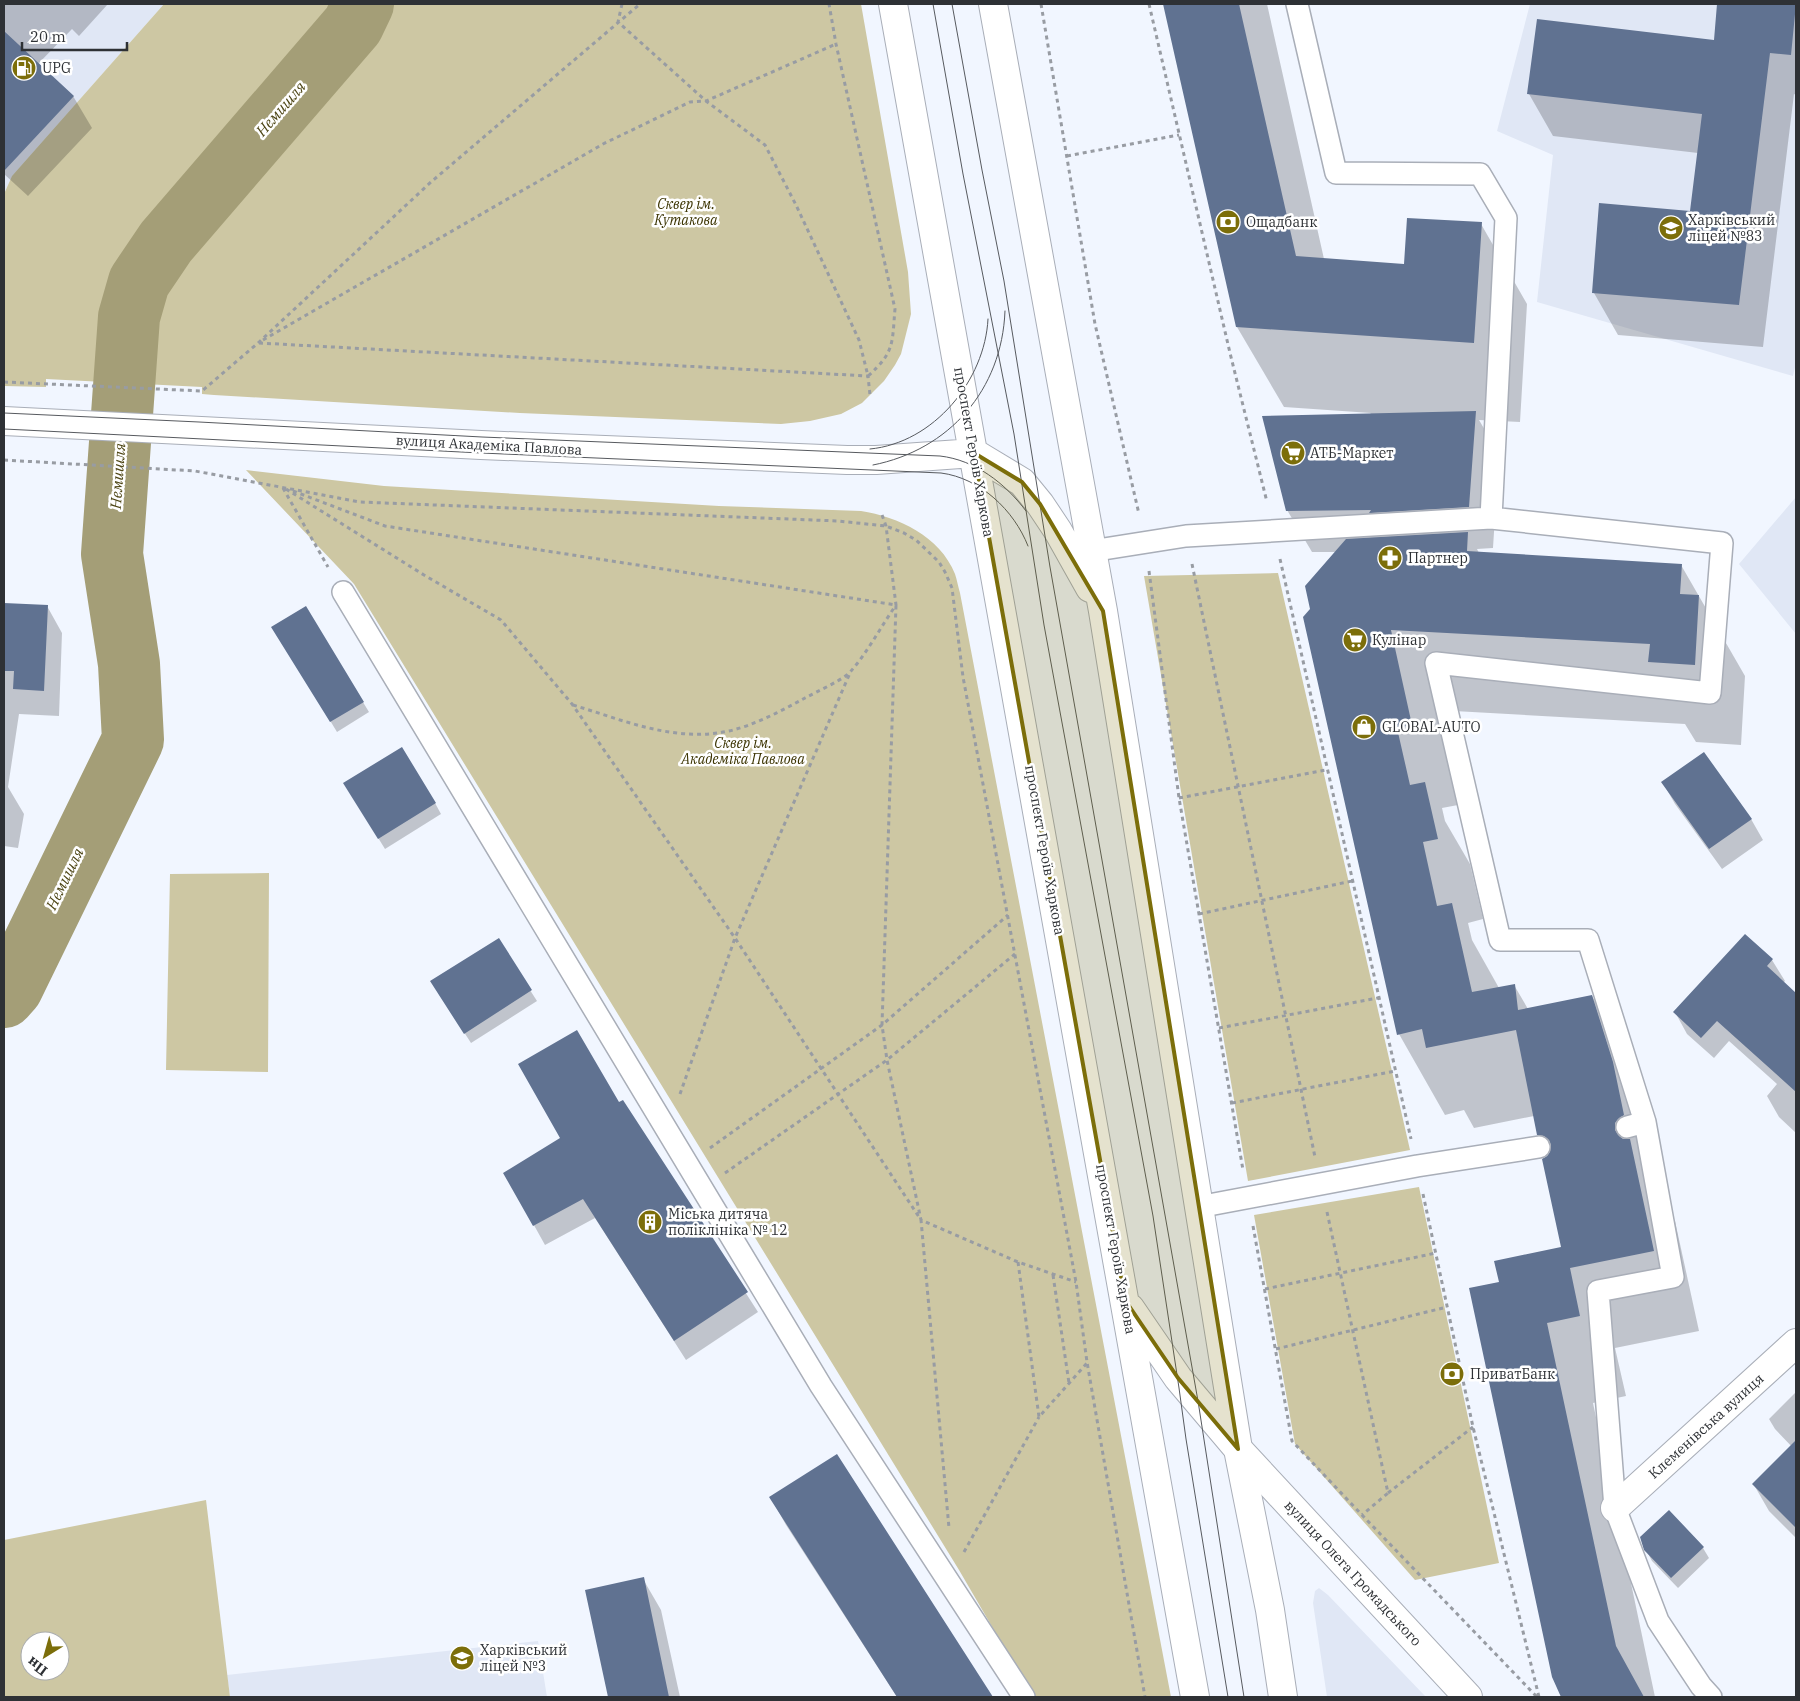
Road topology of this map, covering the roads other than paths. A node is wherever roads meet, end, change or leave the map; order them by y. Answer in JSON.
{"nodes":[{"id":1,"x":894,"y":4,"type":"edge"},
{"id":2,"x":993,"y":4,"type":"edge"},
{"id":3,"x":1296,"y":4,"type":"edge"},
{"id":4,"x":4,"y":421,"type":"edge"},
{"id":5,"x":974,"y":453,"type":"junction"},
{"id":6,"x":1491,"y":518,"type":"junction"},
{"id":7,"x":1091,"y":550,"type":"junction"},
{"id":8,"x":343,"y":592,"type":"road end"},
{"id":9,"x":1103,"y":611,"type":"junction"},
{"id":10,"x":1539,"y":1147,"type":"dead end"},
{"id":11,"x":1198,"y":1207,"type":"junction"},
{"id":12,"x":1125,"y":1300,"type":"junction"},
{"id":13,"x":1796,"y":1343,"type":"edge"},
{"id":14,"x":1238,"y":1449,"type":"junction"},
{"id":15,"x":1615,"y":1508,"type":"junction"},
{"id":16,"x":1024,"y":1697,"type":"edge"},
{"id":17,"x":1194,"y":1697,"type":"edge"},
{"id":18,"x":1283,"y":1697,"type":"edge"},
{"id":19,"x":1468,"y":1697,"type":"edge"},
{"id":20,"x":1711,"y":1697,"type":"edge"}],
"edges":[{"from":1,"to":5,"type":"main road","name":"проспект Героїв Харкова"},
{"from":2,"to":7,"type":"main road"},
{"from":3,"to":6,"type":"lane"},
{"from":4,"to":5,"type":"main road","name":"вулиця Академіка Павлова"},
{"from":5,"to":9,"type":"main road"},
{"from":5,"to":12,"type":"main road","name":"проспект Героїв Харкова"},
{"from":6,"to":7,"type":"lane"},
{"from":6,"to":15,"type":"lane"},
{"from":7,"to":9,"type":"main road"},
{"from":8,"to":16,"type":"lane"},
{"from":9,"to":11,"type":"main road"},
{"from":10,"to":11,"type":"lane"},
{"from":11,"to":14,"type":"main road"},
{"from":12,"to":14,"type":"main road","name":"вулиця Олега Громадського"},
{"from":12,"to":17,"type":"main road","name":"проспект Героїв Харкова"},
{"from":13,"to":15,"type":"main road","name":"Клеменівська вулиця"},
{"from":14,"to":18,"type":"main road"},
{"from":14,"to":19,"type":"main road","name":"вулиця Олега Громадського"},
{"from":15,"to":20,"type":"lane"}]}
